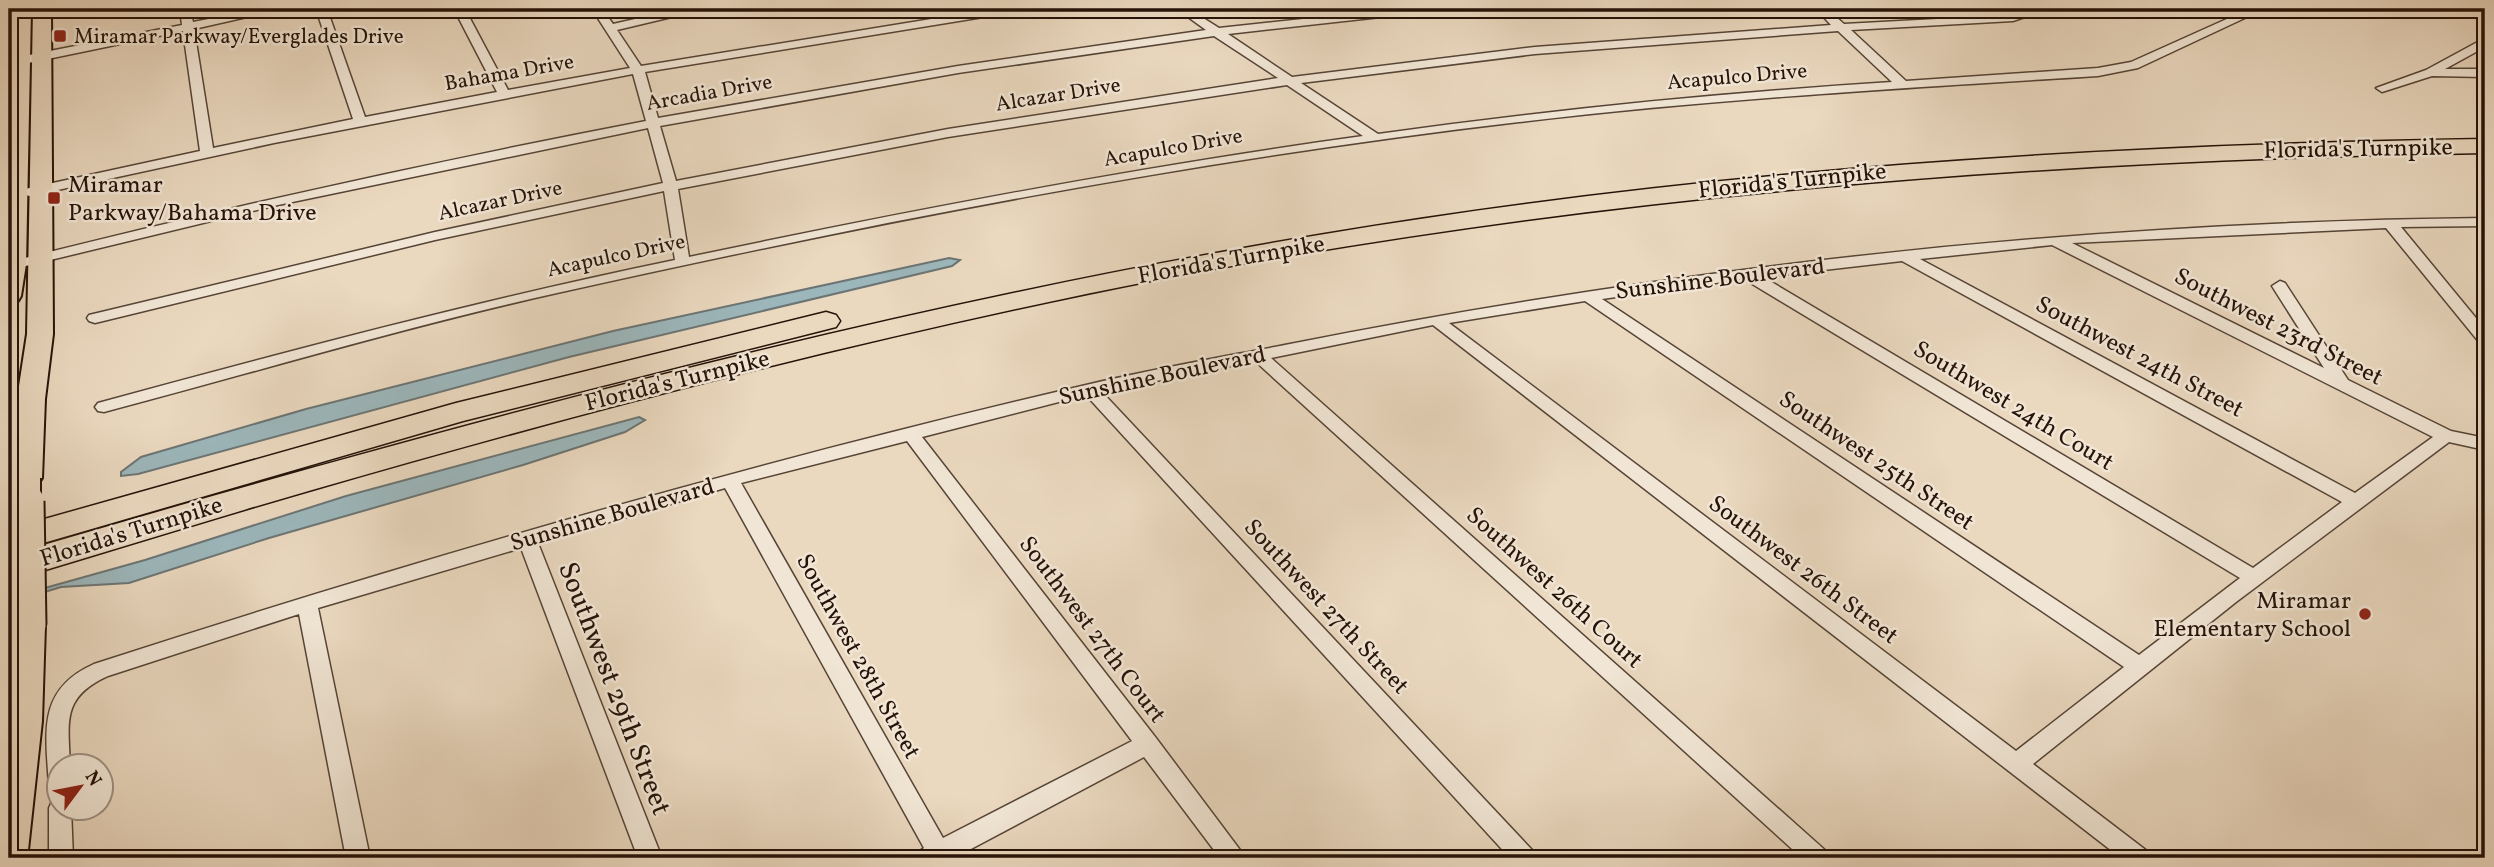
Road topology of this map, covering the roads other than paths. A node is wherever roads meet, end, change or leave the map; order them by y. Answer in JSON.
{"nodes":[{"id":1,"x":22,"y":9,"type":"edge"},
{"id":2,"x":42,"y":9,"type":"edge"},
{"id":3,"x":185,"y":9,"type":"edge"},
{"id":4,"x":276,"y":9,"type":"edge"},
{"id":5,"x":321,"y":9,"type":"edge"},
{"id":6,"x":458,"y":9,"type":"edge"},
{"id":7,"x":597,"y":9,"type":"edge"},
{"id":8,"x":693,"y":9,"type":"edge"},
{"id":9,"x":904,"y":9,"type":"edge"},
{"id":10,"x":1014,"y":9,"type":"edge"},
{"id":11,"x":1182,"y":9,"type":"edge"},
{"id":12,"x":1426,"y":9,"type":"edge"},
{"id":13,"x":1821,"y":9,"type":"edge"},
{"id":14,"x":2043,"y":9,"type":"edge"},
{"id":15,"x":2258,"y":9,"type":"edge"},
{"id":16,"x":919,"y":23,"type":"junction"},
{"id":17,"x":188,"y":27,"type":"junction"},
{"id":18,"x":610,"y":27,"type":"junction"},
{"id":19,"x":1842,"y":28,"type":"junction"},
{"id":20,"x":1217,"y":33,"type":"junction"},
{"id":21,"x":2485,"y":41,"type":"edge"},
{"id":22,"x":23,"y":60,"type":"edge"},
{"id":23,"x":638,"y":69,"type":"junction"},
{"id":24,"x":2430,"y":73,"type":"junction"},
{"id":25,"x":2485,"y":73,"type":"edge"},
{"id":26,"x":1289,"y":80,"type":"junction"},
{"id":27,"x":1901,"y":83,"type":"junction"},
{"id":28,"x":2382,"y":88,"type":"dead end"},
{"id":29,"x":504,"y":93,"type":"junction"},
{"id":30,"x":360,"y":121,"type":"junction"},
{"id":31,"x":654,"y":123,"type":"junction"},
{"id":32,"x":2485,"y":130,"type":"edge"},
{"id":33,"x":1374,"y":137,"type":"junction"},
{"id":34,"x":2485,"y":146,"type":"edge"},
{"id":35,"x":207,"y":153,"type":"junction"},
{"id":36,"x":670,"y":186,"type":"junction"},
{"id":37,"x":42,"y":190,"type":"junction"},
{"id":38,"x":16,"y":196,"type":"junction"},
{"id":39,"x":2485,"y":222,"type":"edge"},
{"id":40,"x":2390,"y":223,"type":"junction"},
{"id":41,"x":2054,"y":240,"type":"junction"},
{"id":42,"x":1901,"y":256,"type":"junction"},
{"id":43,"x":41,"y":258,"type":"junction"},
{"id":44,"x":682,"y":263,"type":"junction"},
{"id":45,"x":11,"y":265,"type":"edge"},
{"id":46,"x":1747,"y":274,"type":"junction"},
{"id":47,"x":2280,"y":286,"type":"dead end"},
{"id":48,"x":9,"y":296,"type":"edge"},
{"id":49,"x":1588,"y":296,"type":"junction"},
{"id":50,"x":95,"y":318,"type":"dead end"},
{"id":51,"x":1436,"y":320,"type":"junction"},
{"id":52,"x":2484,"y":335,"type":"edge"},
{"id":53,"x":1257,"y":354,"type":"junction"},
{"id":54,"x":2343,"y":385,"type":"junction"},
{"id":55,"x":1090,"y":389,"type":"junction"},
{"id":56,"x":104,"y":407,"type":"dead end"},
{"id":57,"x":910,"y":433,"type":"junction"},
{"id":58,"x":2446,"y":436,"type":"junction"},
{"id":59,"x":2485,"y":444,"type":"edge"},
{"id":60,"x":730,"y":480,"type":"junction"},
{"id":61,"x":2355,"y":500,"type":"junction"},
{"id":62,"x":527,"y":538,"type":"junction"},
{"id":63,"x":9,"y":541,"type":"edge"},
{"id":64,"x":9,"y":568,"type":"edge"},
{"id":65,"x":2255,"y":578,"type":"junction"},
{"id":66,"x":307,"y":604,"type":"junction"},
{"id":67,"x":2139,"y":666,"type":"junction"},
{"id":68,"x":1148,"y":744,"type":"junction"},
{"id":69,"x":59,"y":752,"type":"edge"},
{"id":70,"x":2016,"y":764,"type":"junction"},
{"id":71,"x":60,"y":822,"type":"edge"},
{"id":72,"x":9,"y":850,"type":"edge"},
{"id":73,"x":936,"y":856,"type":"edge"},
{"id":74,"x":61,"y":858,"type":"edge"},
{"id":75,"x":358,"y":858,"type":"edge"},
{"id":76,"x":650,"y":858,"type":"edge"},
{"id":77,"x":1234,"y":858,"type":"edge"},
{"id":78,"x":1525,"y":858,"type":"edge"},
{"id":79,"x":1818,"y":858,"type":"edge"},
{"id":80,"x":2139,"y":858,"type":"edge"}],
"edges":[{"from":1,"to":22,"type":"main road"},
{"from":2,"to":22,"type":"main road"},
{"from":3,"to":17,"type":"street"},
{"from":4,"to":17,"type":"street"},
{"from":5,"to":30,"type":"street"},
{"from":6,"to":29,"type":"street"},
{"from":7,"to":18,"type":"street"},
{"from":8,"to":18,"type":"street"},
{"from":9,"to":16,"type":"street"},
{"from":10,"to":16,"type":"street","name":"Bahama Drive"},
{"from":11,"to":20,"type":"street"},
{"from":12,"to":20,"type":"street","name":"Arcadia Drive"},
{"from":13,"to":19,"type":"street"},
{"from":14,"to":19,"type":"street","name":"Alcazar Drive"},
{"from":15,"to":27,"type":"street","name":"Acapulco Drive"},
{"from":16,"to":23,"type":"street","name":"Bahama Drive"},
{"from":17,"to":22,"type":"street"},
{"from":17,"to":35,"type":"street"},
{"from":18,"to":23,"type":"street"},
{"from":19,"to":26,"type":"street","name":"Alcazar Drive"},
{"from":19,"to":27,"type":"street"},
{"from":20,"to":26,"type":"street"},
{"from":20,"to":31,"type":"street","name":"Arcadia Drive"},
{"from":21,"to":24,"type":"street"},
{"from":22,"to":37,"type":"main road"},
{"from":22,"to":38,"type":"main road"},
{"from":23,"to":29,"type":"street","name":"Bahama Drive"},
{"from":23,"to":31,"type":"street"},
{"from":24,"to":25,"type":"street"},
{"from":24,"to":28,"type":"street"},
{"from":26,"to":33,"type":"street"},
{"from":26,"to":36,"type":"street","name":"Alcazar Drive"},
{"from":27,"to":33,"type":"street","name":"Acapulco Drive"},
{"from":29,"to":30,"type":"street","name":"Bahama Drive"},
{"from":30,"to":35,"type":"street","name":"Bahama Drive"},
{"from":31,"to":36,"type":"street"},
{"from":31,"to":43,"type":"street","name":"Arcadia Drive"},
{"from":32,"to":63,"type":"highway","name":"Florida's Turnpike"},
{"from":33,"to":44,"type":"street","name":"Acapulco Drive"},
{"from":34,"to":64,"type":"highway","name":"Florida's Turnpike"},
{"from":35,"to":37,"type":"street","name":"Bahama Drive"},
{"from":36,"to":44,"type":"street"},
{"from":36,"to":50,"type":"street","name":"Alcazar Drive"},
{"from":37,"to":38,"type":"street","name":"Bahama Drive"},
{"from":37,"to":43,"type":"main road"},
{"from":38,"to":45,"type":"main road"},
{"from":39,"to":40,"type":"street","name":"Sunshine Boulevard"},
{"from":40,"to":41,"type":"street","name":"Sunshine Boulevard"},
{"from":40,"to":52,"type":"street"},
{"from":41,"to":42,"type":"street","name":"Sunshine Boulevard"},
{"from":41,"to":54,"type":"street","name":"Southwest 23rd Street"},
{"from":42,"to":46,"type":"street","name":"Sunshine Boulevard"},
{"from":42,"to":61,"type":"street","name":"Southwest 24th Street"},
{"from":43,"to":45,"type":"street","name":"Arcadia Drive"},
{"from":43,"to":72,"type":"main road","bridge":true},
{"from":44,"to":56,"type":"street","name":"Acapulco Drive"},
{"from":45,"to":48,"type":"main road"},
{"from":46,"to":49,"type":"street","name":"Sunshine Boulevard"},
{"from":46,"to":65,"type":"street","name":"Southwest 24th Court"},
{"from":47,"to":54,"type":"street"},
{"from":49,"to":51,"type":"street","name":"Sunshine Boulevard"},
{"from":49,"to":67,"type":"street","name":"Southwest 25th Street"},
{"from":51,"to":53,"type":"street","name":"Sunshine Boulevard"},
{"from":51,"to":70,"type":"street","name":"Southwest 26th Street"},
{"from":53,"to":55,"type":"street","name":"Sunshine Boulevard"},
{"from":53,"to":79,"type":"street","name":"Southwest 26th Court"},
{"from":54,"to":58,"type":"street","name":"Southwest 23rd Street"},
{"from":55,"to":57,"type":"street","name":"Sunshine Boulevard"},
{"from":55,"to":78,"type":"street","name":"Southwest 27th Street"},
{"from":57,"to":60,"type":"street","name":"Sunshine Boulevard"},
{"from":57,"to":68,"type":"street","name":"Southwest 27th Court"},
{"from":58,"to":59,"type":"street","name":"Southwest 23rd Street"},
{"from":58,"to":61,"type":"street"},
{"from":60,"to":62,"type":"street","name":"Sunshine Boulevard"},
{"from":60,"to":73,"type":"street","name":"Southwest 28th Street"},
{"from":61,"to":65,"type":"street"},
{"from":62,"to":66,"type":"street","name":"Sunshine Boulevard"},
{"from":62,"to":76,"type":"street","name":"Southwest 29th Street"},
{"from":65,"to":67,"type":"street"},
{"from":66,"to":69,"type":"street","name":"Sunshine Boulevard"},
{"from":66,"to":75,"type":"street"},
{"from":67,"to":70,"type":"street"},
{"from":68,"to":73,"type":"street"},
{"from":68,"to":77,"type":"street","name":"Southwest 27th Court"},
{"from":70,"to":80,"type":"street","name":"Southwest 26th Street"},
{"from":71,"to":74,"type":"street"}]}
